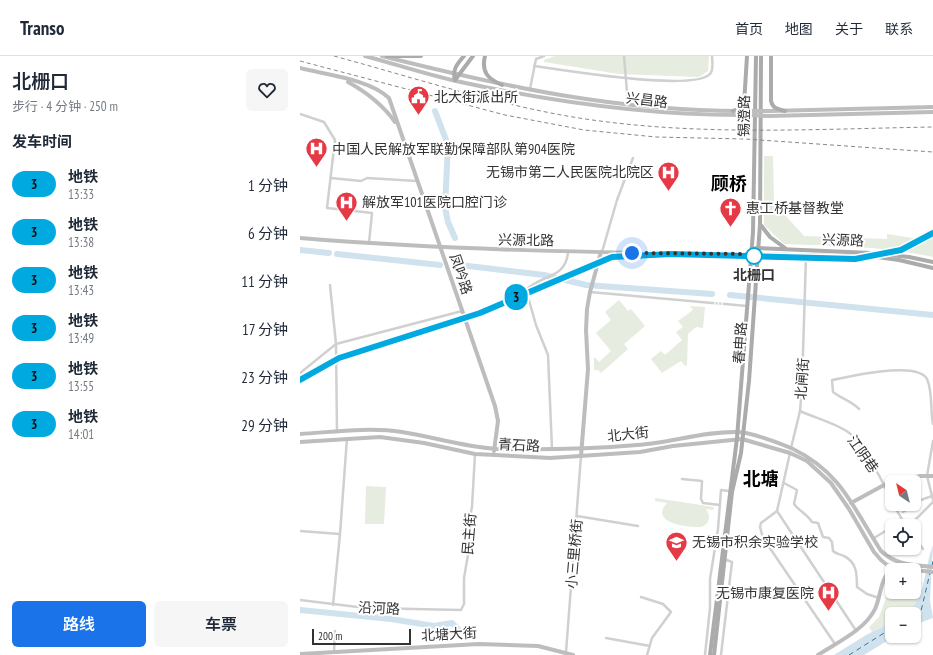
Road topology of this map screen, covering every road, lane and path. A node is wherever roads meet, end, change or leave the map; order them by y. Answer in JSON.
{"nodes":[{"id":1,"x":365,"y":56,"type":"edge"},
{"id":2,"x":382,"y":56,"type":"edge"},
{"id":3,"x":387,"y":56,"type":"edge"},
{"id":4,"x":421,"y":56,"type":"edge"},
{"id":5,"x":464,"y":56,"type":"edge"},
{"id":6,"x":473,"y":56,"type":"edge"},
{"id":7,"x":485,"y":56,"type":"edge"},
{"id":8,"x":544,"y":56,"type":"edge"},
{"id":9,"x":624,"y":56,"type":"edge"},
{"id":10,"x":712,"y":56,"type":"edge"},
{"id":11,"x":747,"y":56,"type":"edge"},
{"id":12,"x":756,"y":56,"type":"edge"},
{"id":13,"x":761,"y":56,"type":"edge"},
{"id":14,"x":771,"y":56,"type":"edge"},
{"id":15,"x":534,"y":66,"type":"junction"},
{"id":16,"x":300,"y":68,"type":"edge"},
{"id":17,"x":453,"y":74,"type":"junction"},
{"id":18,"x":460,"y":75,"type":"junction"},
{"id":19,"x":342,"y":78,"type":"junction"},
{"id":20,"x":627,"y":79,"type":"junction"},
{"id":21,"x":455,"y":80,"type":"junction"},
{"id":22,"x":760,"y":82,"type":"joint"},
{"id":23,"x":502,"y":85,"type":"junction"},
{"id":24,"x":530,"y":91,"type":"junction"},
{"id":25,"x":628,"y":104,"type":"junction"},
{"id":26,"x":933,"y":107,"type":"edge"},
{"id":27,"x":920,"y":110,"type":"junction"},
{"id":28,"x":733,"y":111,"type":"junction"},
{"id":29,"x":785,"y":111,"type":"junction"},
{"id":30,"x":933,"y":112,"type":"edge"},
{"id":31,"x":749,"y":113,"type":"junction"},
{"id":32,"x":300,"y":114,"type":"edge"},
{"id":33,"x":769,"y":114,"type":"junction"},
{"id":34,"x":397,"y":124,"type":"junction"},
{"id":35,"x":633,"y":158,"type":"dead end"},
{"id":36,"x":754,"y":177,"type":"joint"},
{"id":37,"x":331,"y":178,"type":"junction"},
{"id":38,"x":417,"y":181,"type":"junction"},
{"id":39,"x":760,"y":224,"type":"junction"},
{"id":40,"x":300,"y":238,"type":"edge"},
{"id":41,"x":369,"y":244,"type":"junction"},
{"id":42,"x":440,"y":248,"type":"junction"},
{"id":43,"x":751,"y":248,"type":"junction"},
{"id":44,"x":758,"y":248,"type":"junction"},
{"id":45,"x":787,"y":249,"type":"junction"},
{"id":46,"x":568,"y":252,"type":"junction"},
{"id":47,"x":602,"y":252,"type":"junction"},
{"id":48,"x":751,"y":254,"type":"junction"},
{"id":49,"x":758,"y":255,"type":"junction"},
{"id":50,"x":806,"y":256,"type":"junction"},
{"id":51,"x":933,"y":262,"type":"edge"},
{"id":52,"x":932,"y":267,"type":"edge"},
{"id":53,"x":330,"y":285,"type":"dead end"},
{"id":54,"x":590,"y":290,"type":"junction"},
{"id":55,"x":712,"y":303,"type":"tunnel mouth"},
{"id":56,"x":725,"y":304,"type":"tunnel mouth"},
{"id":57,"x":747,"y":306,"type":"junction"},
{"id":58,"x":462,"y":310,"type":"junction"},
{"id":59,"x":336,"y":344,"type":"junction"},
{"id":60,"x":300,"y":373,"type":"edge"},
{"id":61,"x":859,"y":409,"type":"dead end"},
{"id":62,"x":800,"y":411,"type":"junction"},
{"id":63,"x":933,"y":424,"type":"edge"},
{"id":64,"x":337,"y":432,"type":"junction"},
{"id":65,"x":738,"y":432,"type":"junction"},
{"id":66,"x":743,"y":432,"type":"junction"},
{"id":67,"x":300,"y":434,"type":"edge"},
{"id":68,"x":347,"y":438,"type":"junction"},
{"id":69,"x":737,"y":438,"type":"junction"},
{"id":70,"x":742,"y":439,"type":"junction"},
{"id":71,"x":933,"y":441,"type":"edge"},
{"id":72,"x":300,"y":442,"type":"edge"},
{"id":73,"x":494,"y":448,"type":"junction"},
{"id":74,"x":582,"y":448,"type":"junction"},
{"id":75,"x":552,"y":450,"type":"junction"},
{"id":76,"x":791,"y":451,"type":"junction"},
{"id":77,"x":475,"y":454,"type":"junction"},
{"id":78,"x":493,"y":455,"type":"junction"},
{"id":79,"x":581,"y":456,"type":"junction"},
{"id":80,"x":927,"y":476,"type":"junction"},
{"id":81,"x":933,"y":476,"type":"edge"},
{"id":82,"x":921,"y":477,"type":"edge"},
{"id":83,"x":682,"y":479,"type":"dead end"},
{"id":84,"x":783,"y":483,"type":"junction"},
{"id":85,"x":884,"y":486,"type":"joint"},
{"id":86,"x":729,"y":491,"type":"junction"},
{"id":87,"x":932,"y":496,"type":"edge"},
{"id":88,"x":933,"y":501,"type":"edge"},
{"id":89,"x":852,"y":502,"type":"junction"},
{"id":90,"x":720,"y":505,"type":"junction"},
{"id":91,"x":777,"y":511,"type":"junction"},
{"id":92,"x":903,"y":512,"type":"dead end"},
{"id":93,"x":578,"y":516,"type":"junction"},
{"id":94,"x":916,"y":519,"type":"edge"},
{"id":95,"x":638,"y":526,"type":"dead end"},
{"id":96,"x":885,"y":530,"type":"edge"},
{"id":97,"x":300,"y":531,"type":"edge"},
{"id":98,"x":340,"y":534,"type":"junction"},
{"id":99,"x":873,"y":538,"type":"junction"},
{"id":100,"x":921,"y":547,"type":"edge"},
{"id":101,"x":923,"y":549,"type":"dead end"},
{"id":102,"x":888,"y":558,"type":"junction"},
{"id":103,"x":724,"y":559,"type":"junction"},
{"id":104,"x":885,"y":563,"type":"edge"},
{"id":105,"x":887,"y":563,"type":"edge"},
{"id":106,"x":933,"y":567,"type":"edge"},
{"id":107,"x":921,"y":571,"type":"edge"},
{"id":108,"x":933,"y":572,"type":"edge"},
{"id":109,"x":885,"y":573,"type":"edge"},
{"id":110,"x":885,"y":577,"type":"edge"},
{"id":111,"x":883,"y":581,"type":"junction"},
{"id":112,"x":640,"y":597,"type":"dead end"},
{"id":113,"x":879,"y":598,"type":"junction"},
{"id":114,"x":300,"y":600,"type":"edge"},
{"id":115,"x":718,"y":603,"type":"junction"},
{"id":116,"x":333,"y":605,"type":"junction"},
{"id":117,"x":459,"y":610,"type":"joint"},
{"id":118,"x":856,"y":629,"type":"junction"},
{"id":119,"x":335,"y":631,"type":"dead end"},
{"id":120,"x":606,"y":638,"type":"dead end"},
{"id":121,"x":835,"y":644,"type":"junction"},
{"id":122,"x":650,"y":646,"type":"junction"},
{"id":123,"x":334,"y":652,"type":"junction"},
{"id":124,"x":566,"y":652,"type":"junction"},
{"id":125,"x":300,"y":654,"type":"edge"},
{"id":126,"x":573,"y":655,"type":"edge"},
{"id":127,"x":647,"y":655,"type":"edge"},
{"id":128,"x":705,"y":655,"type":"edge"},
{"id":129,"x":710,"y":655,"type":"edge"},
{"id":130,"x":714,"y":655,"type":"edge"},
{"id":131,"x":721,"y":655,"type":"edge"},
{"id":132,"x":818,"y":655,"type":"edge"}],
"edges":[{"from":1,"to":21,"type":"main road","name":"兴昌路"},
{"from":2,"to":17,"type":"main road","name":"兴昌路"},
{"from":3,"to":4,"type":"main road"},
{"from":5,"to":17,"type":"main road"},
{"from":6,"to":18,"type":"main road"},
{"from":7,"to":23,"type":"main road"},
{"from":8,"to":15,"type":"street"},
{"from":9,"to":20,"type":"street"},
{"from":10,"to":20,"type":"street"},
{"from":11,"to":28,"type":"main road"},
{"from":12,"to":36,"type":"main road","name":"锡澄路"},
{"from":13,"to":22,"type":"main road","name":"锡澄路"},
{"from":14,"to":29,"type":"main road"},
{"from":15,"to":20,"type":"street"},
{"from":15,"to":24,"type":"street"},
{"from":16,"to":19,"type":"main road"},
{"from":17,"to":18,"type":"main road","name":"兴昌路"},
{"from":17,"to":21,"type":"main road"},
{"from":18,"to":21,"type":"main road"},
{"from":18,"to":23,"type":"main road","name":"兴昌路"},
{"from":19,"to":34,"type":"main road"},
{"from":19,"to":34,"type":"main road","name":"凤吟路"},
{"from":20,"to":25,"type":"street"},
{"from":21,"to":31,"type":"main road","name":"兴昌路"},
{"from":22,"to":39,"type":"main road","name":"春申路"},
{"from":23,"to":24,"type":"main road","name":"兴昌路"},
{"from":24,"to":25,"type":"main road","name":"兴昌路"},
{"from":25,"to":28,"type":"main road","name":"兴昌路"},
{"from":26,"to":27,"type":"main road","name":"兴昌路"},
{"from":27,"to":29,"type":"main road","name":"兴昌路"},
{"from":27,"to":30,"type":"main road","name":"兴昌路"},
{"from":27,"to":33,"type":"main road","name":"兴昌路"},
{"from":28,"to":31,"type":"main road","name":"兴昌路"},
{"from":29,"to":33,"type":"main road","name":"兴昌路"},
{"from":31,"to":33,"type":"main road","name":"兴昌路","bridge":true},
{"from":32,"to":37,"type":"street"},
{"from":34,"to":38,"type":"main road","name":"凤吟路"},
{"from":35,"to":47,"type":"street"},
{"from":36,"to":43,"type":"main road","name":"春申路"},
{"from":37,"to":38,"type":"street"},
{"from":37,"to":41,"type":"street"},
{"from":38,"to":42,"type":"main road","name":"凤吟路"},
{"from":39,"to":44,"type":"main road","name":"春申路"},
{"from":39,"to":45,"type":"main road"},
{"from":40,"to":41,"type":"main road","name":"兴源北路"},
{"from":41,"to":42,"type":"main road","name":"兴源北路"},
{"from":42,"to":46,"type":"main road","name":"兴源北路"},
{"from":42,"to":58,"type":"main road","name":"凤吟路"},
{"from":43,"to":44,"type":"main road","name":"兴源路"},
{"from":43,"to":48,"type":"main road","name":"春申路"},
{"from":44,"to":45,"type":"main road","name":"兴源路"},
{"from":44,"to":49,"type":"main road","name":"春申路"},
{"from":45,"to":51,"type":"main road","name":"兴源路"},
{"from":46,"to":47,"type":"main road","name":"兴源北路"},
{"from":46,"to":75,"type":"street"},
{"from":47,"to":48,"type":"main road","name":"兴源北路"},
{"from":47,"to":54,"type":"main road"},
{"from":48,"to":49,"type":"main road","name":"兴源路"},
{"from":48,"to":57,"type":"main road","name":"春申路"},
{"from":49,"to":50,"type":"main road","name":"兴源路"},
{"from":49,"to":66,"type":"main road","name":"春申路"},
{"from":50,"to":52,"type":"main road","name":"兴源路"},
{"from":50,"to":62,"type":"street","name":"北闸街"},
{"from":53,"to":59,"type":"street"},
{"from":54,"to":55,"type":"street"},
{"from":54,"to":74,"type":"main road"},
{"from":56,"to":57,"type":"street"},
{"from":57,"to":65,"type":"main road","name":"春申路"},
{"from":58,"to":59,"type":"street"},
{"from":58,"to":73,"type":"main road","name":"凤吟路"},
{"from":59,"to":60,"type":"street"},
{"from":59,"to":64,"type":"street"},
{"from":61,"to":63,"type":"street"},
{"from":62,"to":76,"type":"street","name":"北闸街"},
{"from":62,"to":85,"type":"street","name":"江阴巷"},
{"from":64,"to":67,"type":"main road","name":"北大街"},
{"from":64,"to":73,"type":"main road","name":"北大街"},
{"from":65,"to":66,"type":"main road","name":"北大街"},
{"from":65,"to":69,"type":"main road","name":"春申路"},
{"from":65,"to":74,"type":"main road","name":"北大街"},
{"from":66,"to":70,"type":"main road","name":"春申路"},
{"from":66,"to":76,"type":"main road","name":"北大街"},
{"from":68,"to":72,"type":"main road","name":"青石路"},
{"from":68,"to":77,"type":"main road","name":"青石路"},
{"from":68,"to":98,"type":"street"},
{"from":69,"to":70,"type":"main road","name":"北大街"},
{"from":69,"to":79,"type":"main road","name":"青石路"},
{"from":69,"to":86,"type":"main road","name":"春申路"},
{"from":70,"to":76,"type":"main road","name":"北大街"},
{"from":70,"to":103,"type":"main road","name":"春申路"},
{"from":71,"to":80,"type":"street"},
{"from":73,"to":75,"type":"main road","name":"北大街"},
{"from":73,"to":78,"type":"main road","name":"凤吟路"},
{"from":74,"to":75,"type":"main road","name":"北大街"},
{"from":74,"to":79,"type":"main road"},
{"from":76,"to":84,"type":"street","name":"北闸街"},
{"from":76,"to":89,"type":"main road","name":"北大街"},
{"from":76,"to":104,"type":"main road","name":"北大街"},
{"from":77,"to":78,"type":"main road","name":"青石路"},
{"from":77,"to":117,"type":"street","name":"民主街"},
{"from":78,"to":79,"type":"main road","name":"青石路"},
{"from":79,"to":93,"type":"street","name":"小三里桥街"},
{"from":80,"to":81,"type":"main road"},
{"from":80,"to":82,"type":"main road"},
{"from":80,"to":87,"type":"street"},
{"from":83,"to":90,"type":"street"},
{"from":84,"to":91,"type":"street","name":"北闸街"},
{"from":84,"to":113,"type":"street"},
{"from":85,"to":89,"type":"main road"},
{"from":86,"to":90,"type":"street"},
{"from":86,"to":103,"type":"main road","name":"春申路"},
{"from":87,"to":88,"type":"street"},
{"from":87,"to":92,"type":"street"},
{"from":88,"to":94,"type":"street"},
{"from":89,"to":99,"type":"main road","name":"北大街"},
{"from":90,"to":128,"type":"street"},
{"from":91,"to":118,"type":"street"},
{"from":91,"to":121,"type":"street"},
{"from":93,"to":95,"type":"street"},
{"from":93,"to":124,"type":"street","name":"小三里桥街"},
{"from":96,"to":99,"type":"street"},
{"from":97,"to":98,"type":"street"},
{"from":98,"to":116,"type":"street"},
{"from":99,"to":102,"type":"main road","name":"北大街"},
{"from":100,"to":101,"type":"street"},
{"from":102,"to":105,"type":"main road"},
{"from":102,"to":106,"type":"main road","name":"北大街"},
{"from":103,"to":115,"type":"main road","name":"春申路"},
{"from":103,"to":131,"type":"street"},
{"from":107,"to":108,"type":"main road"},
{"from":109,"to":111,"type":"main road"},
{"from":110,"to":111,"type":"main road"},
{"from":111,"to":113,"type":"main road"},
{"from":112,"to":122,"type":"street"},
{"from":113,"to":118,"type":"main road"},
{"from":114,"to":116,"type":"street","name":"沿河路"},
{"from":115,"to":129,"type":"main road"},
{"from":115,"to":130,"type":"main road"},
{"from":116,"to":117,"type":"street","name":"沿河路"},
{"from":118,"to":121,"type":"main road"},
{"from":119,"to":123,"type":"street"},
{"from":120,"to":122,"type":"street"},
{"from":121,"to":132,"type":"main road"},
{"from":122,"to":127,"type":"street"},
{"from":123,"to":124,"type":"main road","name":"北塘大街"},
{"from":123,"to":125,"type":"main road","name":"北塘大街"},
{"from":124,"to":126,"type":"main road","name":"北塘大街"}]}
